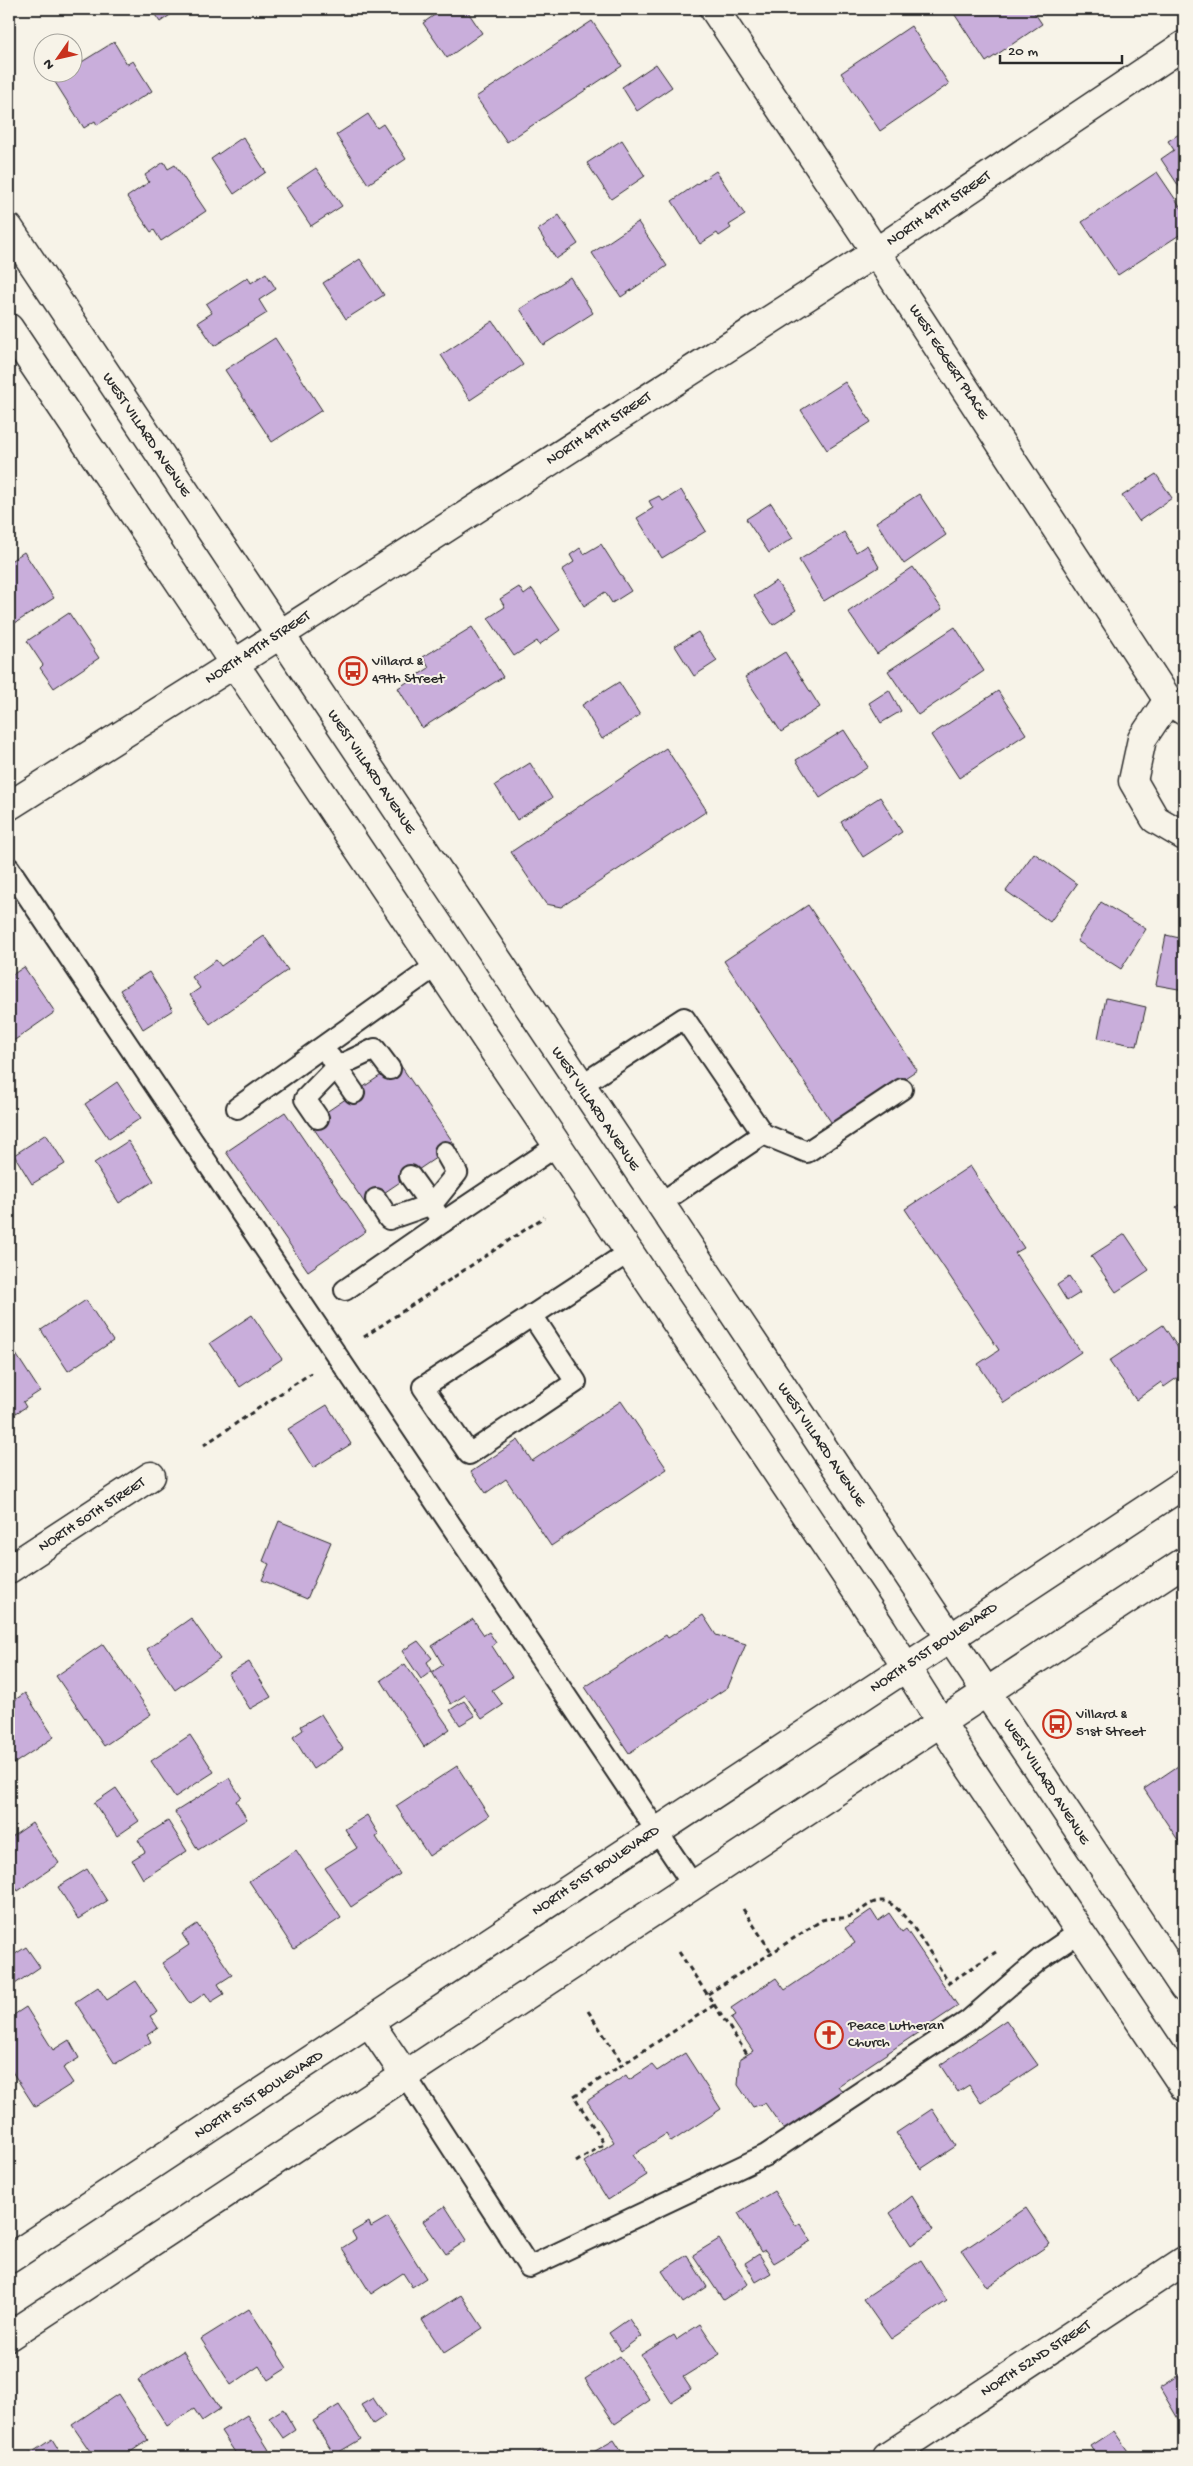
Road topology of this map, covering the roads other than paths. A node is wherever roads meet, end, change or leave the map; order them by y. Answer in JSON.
{"nodes":[{"id":1,"x":714,"y":9,"type":"edge"},
{"id":2,"x":1184,"y":45,"type":"edge"},
{"id":3,"x":9,"y":228,"type":"edge"},
{"id":4,"x":876,"y":252,"type":"junction"},
{"id":5,"x":9,"y":328,"type":"edge"},
{"id":6,"x":279,"y":634,"type":"junction"},
{"id":7,"x":234,"y":664,"type":"junction"},
{"id":8,"x":1176,"y":706,"type":"edge"},
{"id":9,"x":9,"y":806,"type":"edge"},
{"id":10,"x":1184,"y":836,"type":"edge"},
{"id":11,"x":9,"y":868,"type":"edge"},
{"id":12,"x":438,"y":965,"type":"junction"},
{"id":13,"x":323,"y":1048,"type":"junction"},
{"id":14,"x":336,"y":1067,"type":"junction"},
{"id":15,"x":390,"y":1069,"type":"dead end"},
{"id":16,"x":580,"y":1086,"type":"junction"},
{"id":17,"x":902,"y":1089,"type":"dead end"},
{"id":18,"x":354,"y":1093,"type":"dead end"},
{"id":19,"x":237,"y":1108,"type":"dead end"},
{"id":20,"x":318,"y":1118,"type":"dead end"},
{"id":21,"x":763,"y":1134,"type":"junction"},
{"id":22,"x":558,"y":1145,"type":"junction"},
{"id":23,"x":445,"y":1152,"type":"dead end"},
{"id":24,"x":410,"y":1176,"type":"dead end"},
{"id":25,"x":376,"y":1198,"type":"dead end"},
{"id":26,"x":432,"y":1204,"type":"junction"},
{"id":27,"x":659,"y":1204,"type":"junction"},
{"id":28,"x":443,"y":1222,"type":"junction"},
{"id":29,"x":629,"y":1252,"type":"junction"},
{"id":30,"x":345,"y":1290,"type":"dead end"},
{"id":31,"x":532,"y":1315,"type":"junction"},
{"id":32,"x":151,"y":1476,"type":"dead end"},
{"id":33,"x":1184,"y":1484,"type":"edge"},
{"id":34,"x":1184,"y":1562,"type":"edge"},
{"id":35,"x":9,"y":1569,"type":"edge"},
{"id":36,"x":950,"y":1638,"type":"junction"},
{"id":37,"x":905,"y":1667,"type":"junction"},
{"id":38,"x":987,"y":1691,"type":"junction"},
{"id":39,"x":941,"y":1722,"type":"junction"},
{"id":40,"x":657,"y":1830,"type":"junction"},
{"id":41,"x":693,"y":1885,"type":"junction"},
{"id":42,"x":1081,"y":1931,"type":"junction"},
{"id":43,"x":1184,"y":1988,"type":"edge"},
{"id":44,"x":369,"y":2022,"type":"junction"},
{"id":45,"x":405,"y":2075,"type":"junction"},
{"id":46,"x":1184,"y":2087,"type":"edge"},
{"id":47,"x":9,"y":2260,"type":"edge"},
{"id":48,"x":1184,"y":2261,"type":"edge"},
{"id":49,"x":9,"y":2336,"type":"edge"},
{"id":50,"x":887,"y":2457,"type":"edge"}],
"edges":[{"from":1,"to":4,"type":"street","name":"WEST EGGERT PLACE"},
{"from":2,"to":4,"type":"street","name":"NORTH 49TH STREET"},
{"from":3,"to":6,"type":"street","name":"WEST VILLARD AVENUE"},
{"from":4,"to":6,"type":"street","name":"NORTH 49TH STREET"},
{"from":4,"to":8,"type":"street","name":"WEST EGGERT PLACE"},
{"from":5,"to":7,"type":"street"},
{"from":6,"to":7,"type":"street","name":"NORTH 49TH STREET"},
{"from":6,"to":16,"type":"street","name":"WEST VILLARD AVENUE"},
{"from":7,"to":9,"type":"street","name":"NORTH 49TH STREET"},
{"from":7,"to":12,"type":"street"},
{"from":8,"to":10,"type":"street"},
{"from":11,"to":40,"type":"lane"},
{"from":12,"to":13,"type":"lane"},
{"from":12,"to":22,"type":"street"},
{"from":13,"to":14,"type":"lane"},
{"from":13,"to":19,"type":"lane"},
{"from":14,"to":15,"type":"lane"},
{"from":14,"to":18,"type":"lane"},
{"from":14,"to":20,"type":"lane"},
{"from":16,"to":21,"type":"lane"},
{"from":16,"to":27,"type":"street","name":"WEST VILLARD AVENUE"},
{"from":17,"to":21,"type":"lane"},
{"from":21,"to":27,"type":"lane"},
{"from":22,"to":28,"type":"lane"},
{"from":22,"to":29,"type":"street"},
{"from":23,"to":26,"type":"lane"},
{"from":24,"to":26,"type":"lane"},
{"from":25,"to":26,"type":"lane"},
{"from":26,"to":28,"type":"lane"},
{"from":27,"to":36,"type":"street","name":"WEST VILLARD AVENUE"},
{"from":28,"to":30,"type":"lane"},
{"from":29,"to":31,"type":"lane"},
{"from":29,"to":37,"type":"street"},
{"from":31,"to":31,"type":"lane"},
{"from":32,"to":35,"type":"street","name":"NORTH 50TH STREET"},
{"from":33,"to":36,"type":"street","name":"NORTH 51ST BOULEVARD"},
{"from":34,"to":38,"type":"street"},
{"from":36,"to":37,"type":"street","name":"NORTH 51ST BOULEVARD"},
{"from":36,"to":38,"type":"street","name":"WEST VILLARD AVENUE"},
{"from":37,"to":39,"type":"street"},
{"from":37,"to":40,"type":"street","name":"NORTH 51ST BOULEVARD"},
{"from":38,"to":39,"type":"street"},
{"from":38,"to":43,"type":"street","name":"WEST VILLARD AVENUE"},
{"from":39,"to":41,"type":"street"},
{"from":39,"to":42,"type":"street"},
{"from":40,"to":41,"type":"lane"},
{"from":40,"to":44,"type":"street","name":"NORTH 51ST BOULEVARD"},
{"from":41,"to":45,"type":"street"},
{"from":42,"to":45,"type":"lane"},
{"from":42,"to":46,"type":"street"},
{"from":44,"to":45,"type":"street"},
{"from":44,"to":47,"type":"street","name":"NORTH 51ST BOULEVARD"},
{"from":45,"to":49,"type":"street"},
{"from":48,"to":50,"type":"street","name":"NORTH 52ND STREET"}]}
